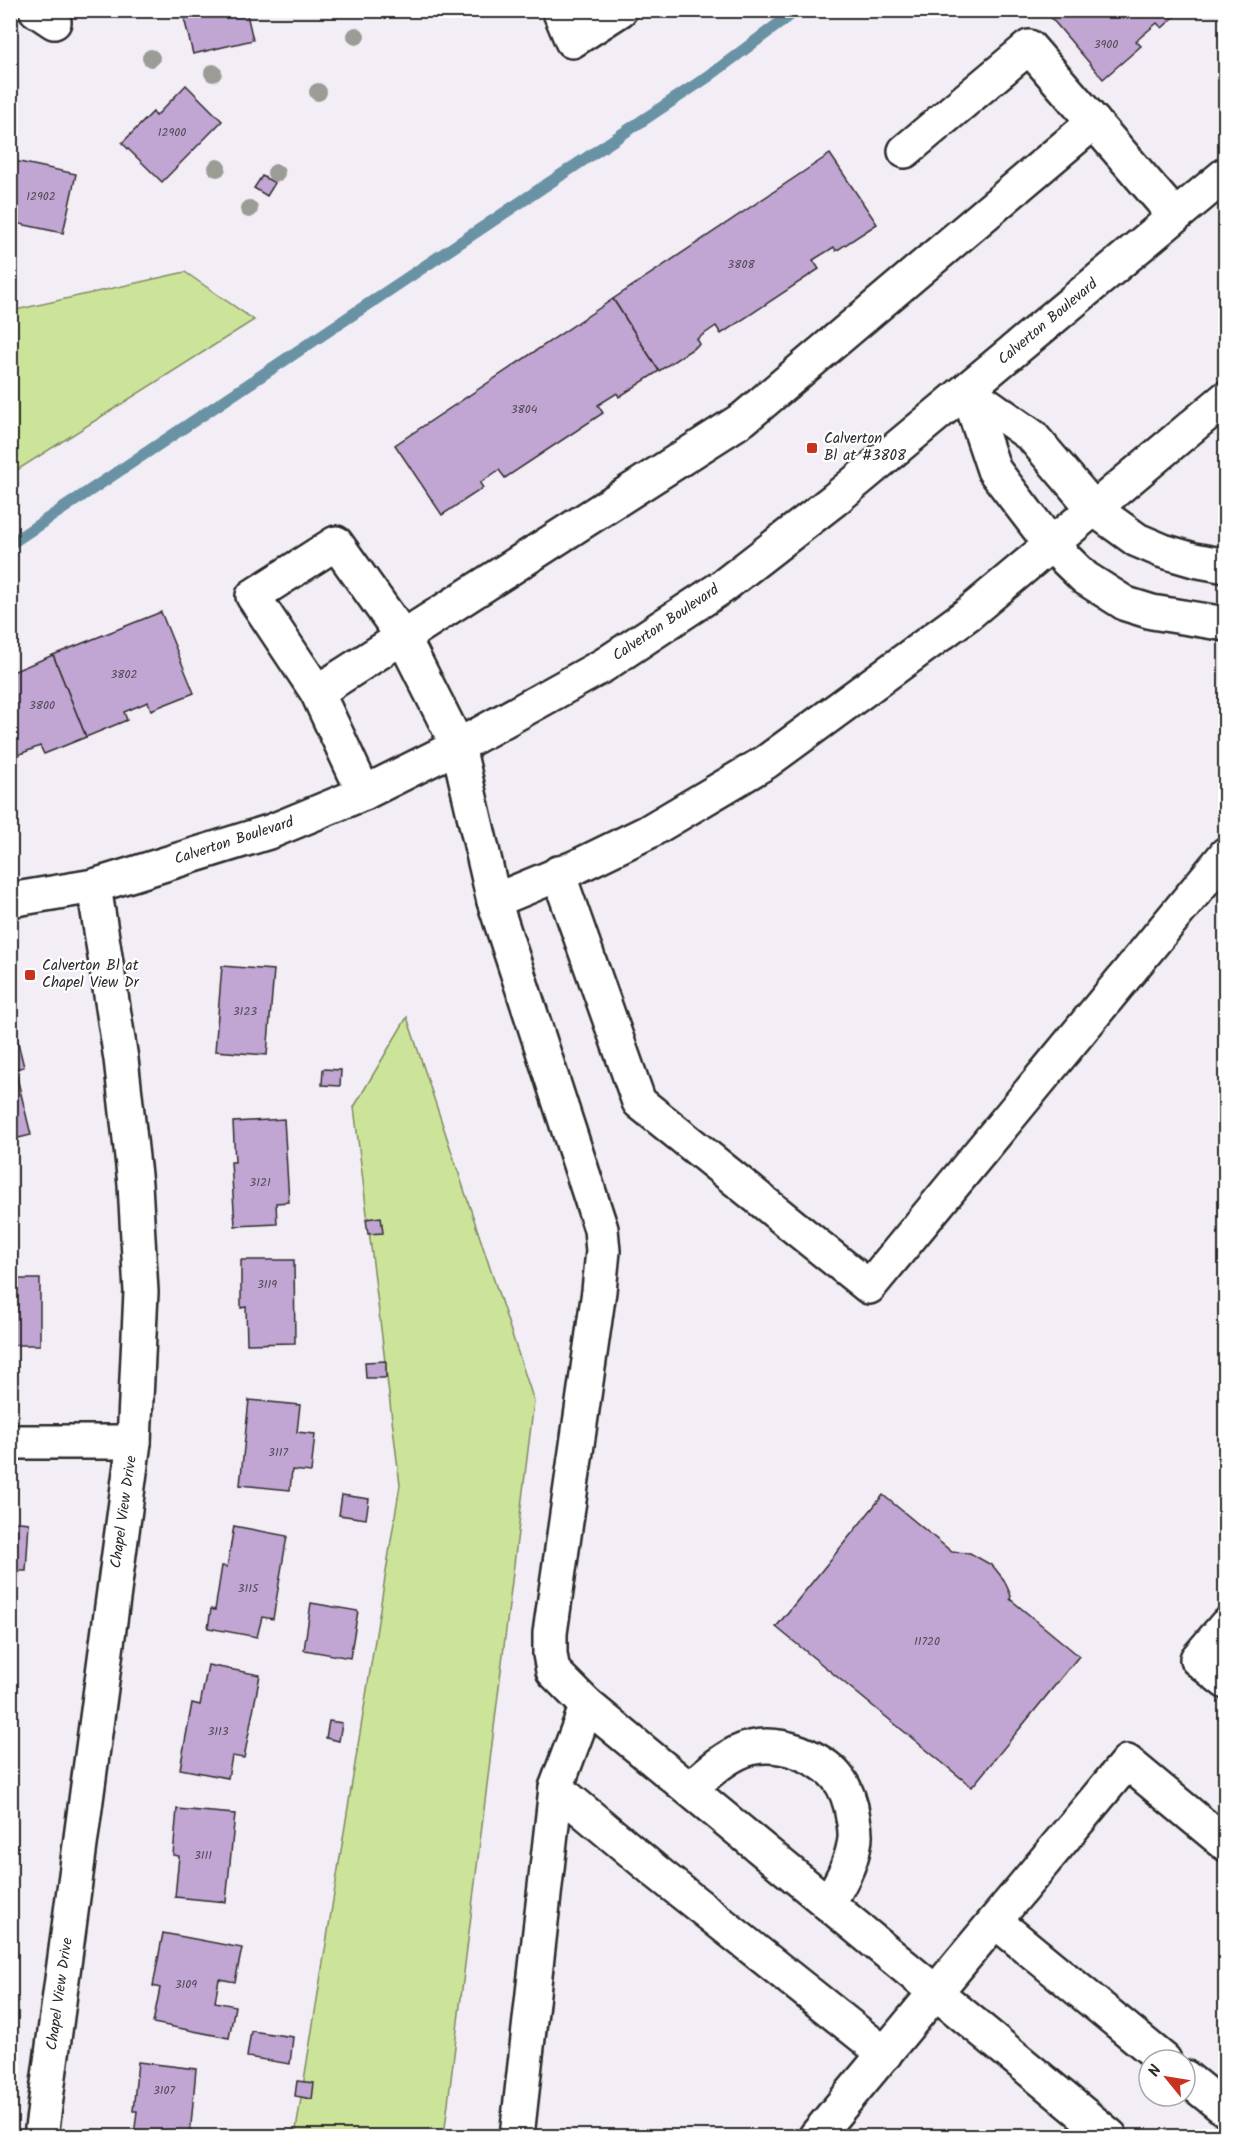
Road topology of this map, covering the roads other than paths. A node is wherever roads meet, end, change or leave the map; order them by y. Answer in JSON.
{"nodes":[{"id":1,"x":559,"y":10,"type":"edge"},
{"id":2,"x":620,"y":10,"type":"edge"},
{"id":3,"x":1094,"y":122,"type":"junction"},
{"id":4,"x":905,"y":152,"type":"dead end"},
{"id":5,"x":1226,"y":174,"type":"edge"},
{"id":6,"x":1175,"y":216,"type":"junction"},
{"id":7,"x":967,"y":390,"type":"junction"},
{"id":8,"x":1226,"y":398,"type":"edge"},
{"id":9,"x":1094,"y":509,"type":"junction"},
{"id":10,"x":1052,"y":546,"type":"junction"},
{"id":11,"x":1226,"y":566,"type":"edge"},
{"id":12,"x":1226,"y":624,"type":"edge"},
{"id":13,"x":404,"y":637,"type":"junction"},
{"id":14,"x":317,"y":693,"type":"junction"},
{"id":15,"x":458,"y":747,"type":"junction"},
{"id":16,"x":364,"y":793,"type":"junction"},
{"id":17,"x":1226,"y":854,"type":"edge"},
{"id":18,"x":558,"y":873,"type":"junction"},
{"id":19,"x":94,"y":886,"type":"junction"},
{"id":20,"x":10,"y":900,"type":"edge"},
{"id":21,"x":494,"y":901,"type":"junction"},
{"id":22,"x":10,"y":1442,"type":"edge"},
{"id":23,"x":134,"y":1442,"type":"junction"},
{"id":24,"x":1226,"y":1625,"type":"edge"},
{"id":25,"x":1226,"y":1682,"type":"edge"},
{"id":26,"x":587,"y":1705,"type":"junction"},
{"id":27,"x":556,"y":1788,"type":"junction"},
{"id":28,"x":690,"y":1789,"type":"junction"},
{"id":29,"x":1226,"y":1844,"type":"edge"},
{"id":30,"x":828,"y":1904,"type":"junction"},
{"id":31,"x":995,"y":1921,"type":"junction"},
{"id":32,"x":936,"y":1992,"type":"junction"},
{"id":33,"x":1149,"y":2048,"type":"edge"},
{"id":34,"x":885,"y":2054,"type":"junction"},
{"id":35,"x":1197,"y":2087,"type":"edge"},
{"id":36,"x":1226,"y":2110,"type":"edge"},
{"id":37,"x":1094,"y":2132,"type":"edge"},
{"id":38,"x":41,"y":2136,"type":"edge"},
{"id":39,"x":517,"y":2136,"type":"edge"},
{"id":40,"x":816,"y":2136,"type":"edge"}],
"edges":[{"from":1,"to":2,"type":"street"},
{"from":3,"to":4,"type":"street"},
{"from":3,"to":6,"type":"street"},
{"from":3,"to":13,"type":"street"},
{"from":5,"to":6,"type":"street","name":"Calverton Boulevard"},
{"from":6,"to":7,"type":"street","name":"Calverton Boulevard"},
{"from":7,"to":9,"type":"street"},
{"from":7,"to":10,"type":"street"},
{"from":7,"to":15,"type":"street","name":"Calverton Boulevard"},
{"from":8,"to":9,"type":"street"},
{"from":9,"to":10,"type":"street"},
{"from":9,"to":11,"type":"street"},
{"from":10,"to":12,"type":"street"},
{"from":10,"to":18,"type":"street"},
{"from":13,"to":14,"type":"street"},
{"from":13,"to":14,"type":"street"},
{"from":13,"to":15,"type":"street"},
{"from":14,"to":16,"type":"street"},
{"from":15,"to":16,"type":"street","name":"Calverton Boulevard"},
{"from":15,"to":21,"type":"street"},
{"from":16,"to":19,"type":"street","name":"Calverton Boulevard"},
{"from":17,"to":18,"type":"street"},
{"from":18,"to":21,"type":"street"},
{"from":19,"to":20,"type":"street","name":"Calverton Boulevard"},
{"from":19,"to":23,"type":"street","name":"Chapel View Drive"},
{"from":21,"to":26,"type":"street"},
{"from":22,"to":23,"type":"street"},
{"from":23,"to":38,"type":"street","name":"Chapel View Drive"},
{"from":24,"to":25,"type":"street"},
{"from":26,"to":27,"type":"street"},
{"from":26,"to":28,"type":"street"},
{"from":27,"to":34,"type":"street"},
{"from":27,"to":39,"type":"street"},
{"from":28,"to":30,"type":"street"},
{"from":28,"to":30,"type":"street"},
{"from":29,"to":31,"type":"street"},
{"from":30,"to":32,"type":"street"},
{"from":31,"to":32,"type":"street"},
{"from":31,"to":33,"type":"street"},
{"from":32,"to":34,"type":"street"},
{"from":32,"to":37,"type":"street"},
{"from":34,"to":40,"type":"street"},
{"from":35,"to":36,"type":"street"}]}
